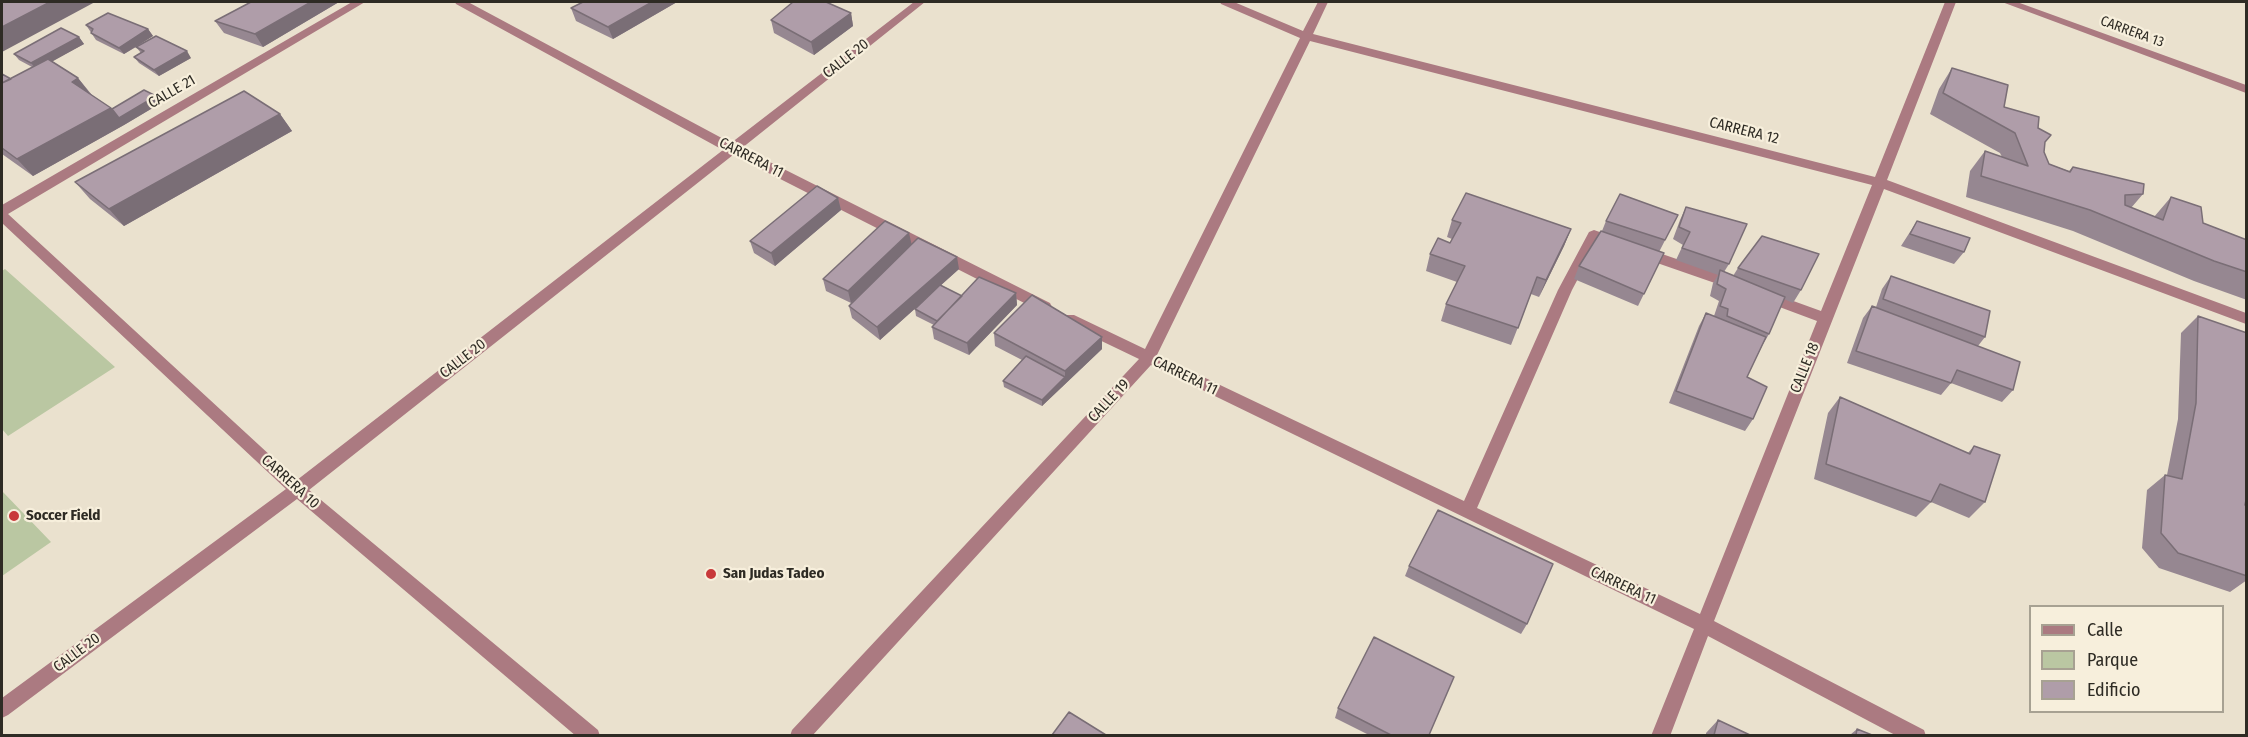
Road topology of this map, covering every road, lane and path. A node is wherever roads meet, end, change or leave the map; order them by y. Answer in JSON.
{"nodes":[{"id":1,"x":359,"y":2,"type":"edge"},
{"id":2,"x":460,"y":2,"type":"edge"},
{"id":3,"x":920,"y":2,"type":"edge"},
{"id":4,"x":1226,"y":2,"type":"edge"},
{"id":5,"x":1323,"y":2,"type":"edge"},
{"id":6,"x":1951,"y":2,"type":"edge"},
{"id":7,"x":2008,"y":2,"type":"edge"},
{"id":8,"x":1305,"y":36,"type":"junction"},
{"id":9,"x":2247,"y":89,"type":"edge"},
{"id":10,"x":730,"y":148,"type":"junction"},
{"id":11,"x":1879,"y":183,"type":"junction"},
{"id":12,"x":2,"y":211,"type":"edge"},
{"id":13,"x":2,"y":216,"type":"edge"},
{"id":14,"x":1826,"y":318,"type":"junction"},
{"id":15,"x":2247,"y":319,"type":"edge"},
{"id":16,"x":1148,"y":359,"type":"junction"},
{"id":17,"x":297,"y":490,"type":"junction"},
{"id":18,"x":1467,"y":512,"type":"junction"},
{"id":19,"x":1704,"y":625,"type":"junction"},
{"id":20,"x":2,"y":709,"type":"edge"},
{"id":21,"x":591,"y":735,"type":"edge"},
{"id":22,"x":799,"y":735,"type":"edge"},
{"id":23,"x":1660,"y":735,"type":"edge"},
{"id":24,"x":1917,"y":735,"type":"edge"}],
"edges":[{"from":1,"to":12,"type":"street","name":"CALLE 21"},
{"from":2,"to":10,"type":"street","name":"CARRERA 11"},
{"from":3,"to":10,"type":"street","name":"CALLE 20"},
{"from":4,"to":8,"type":"street","name":"CARRERA 12"},
{"from":5,"to":8,"type":"street","name":"CALLE 19"},
{"from":6,"to":11,"type":"street","name":"CALLE 18"},
{"from":7,"to":9,"type":"street","name":"CARRERA 13"},
{"from":8,"to":11,"type":"street","name":"CARRERA 12"},
{"from":8,"to":16,"type":"street","name":"CALLE 19"},
{"from":10,"to":16,"type":"street","name":"CARRERA 11"},
{"from":10,"to":17,"type":"street","name":"CALLE 20"},
{"from":11,"to":14,"type":"street","name":"CALLE 18"},
{"from":11,"to":15,"type":"street","name":"CARRERA 12"},
{"from":13,"to":17,"type":"street","name":"CARRERA 10"},
{"from":14,"to":18,"type":"street"},
{"from":14,"to":19,"type":"street","name":"CALLE 18"},
{"from":16,"to":18,"type":"street","name":"CARRERA 11"},
{"from":16,"to":22,"type":"street","name":"CALLE 19"},
{"from":17,"to":20,"type":"street","name":"CALLE 20"},
{"from":17,"to":21,"type":"street","name":"CARRERA 10"},
{"from":18,"to":19,"type":"street","name":"CARRERA 11"},
{"from":19,"to":23,"type":"street","name":"CALLE 18"},
{"from":19,"to":24,"type":"street","name":"CARRERA 11"}]}
